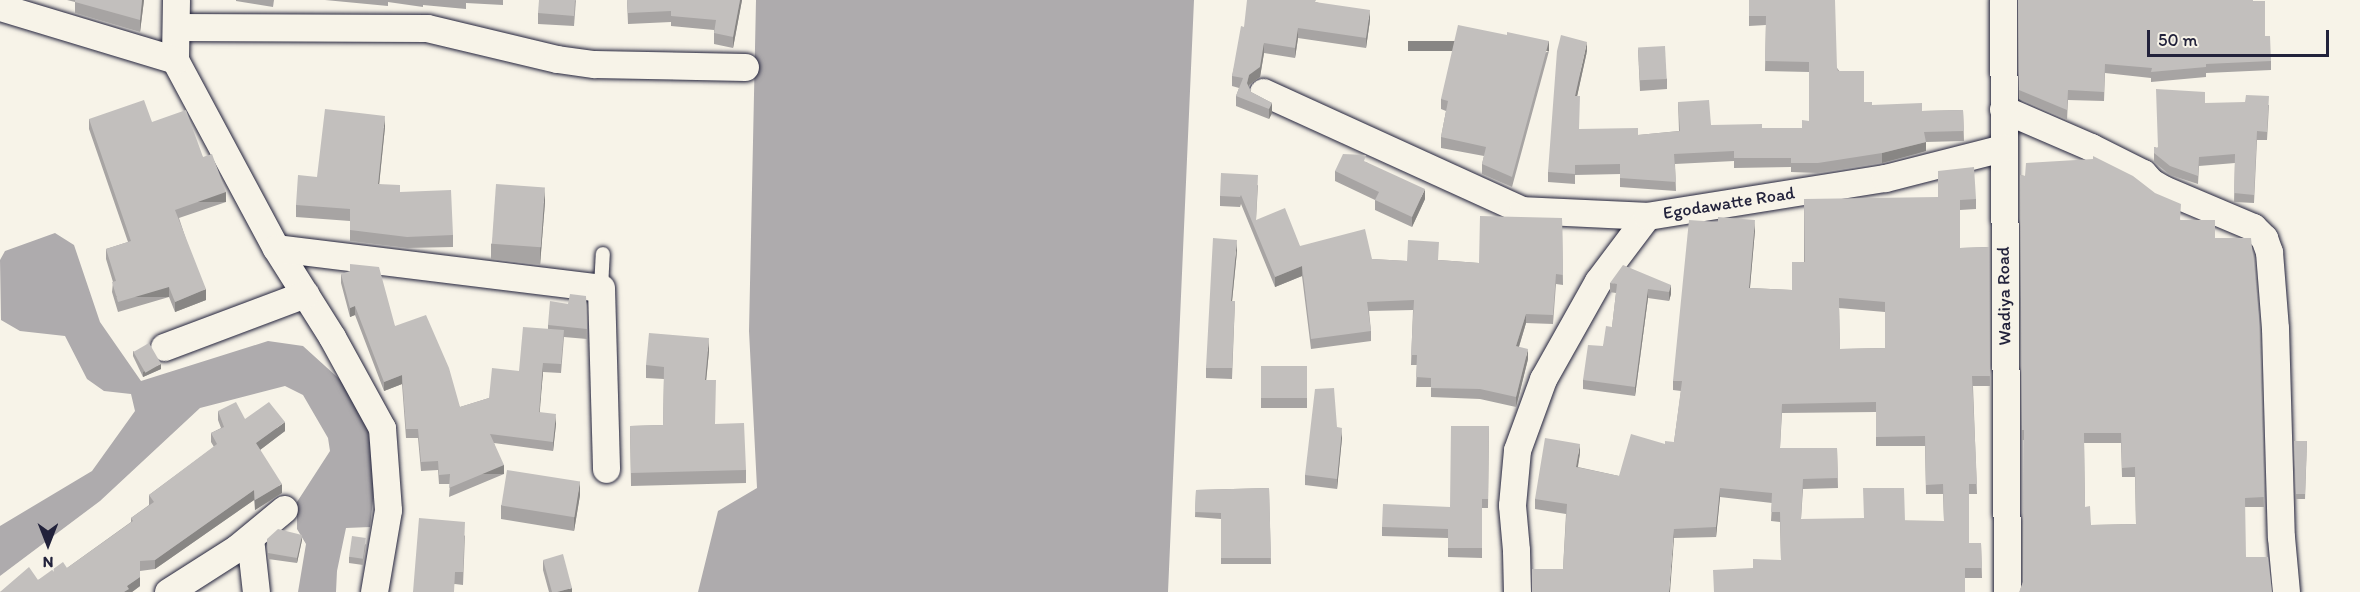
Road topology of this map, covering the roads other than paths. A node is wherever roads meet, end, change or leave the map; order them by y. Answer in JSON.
{"nodes":[{"id":1,"x":176,"y":0,"type":"edge"},
{"id":2,"x":2002,"y":0,"type":"edge"},
{"id":3,"x":0,"y":7,"type":"edge"},
{"id":4,"x":176,"y":27,"type":"junction"},
{"id":5,"x":175,"y":60,"type":"junction"},
{"id":6,"x":745,"y":67,"type":"dead end"},
{"id":7,"x":1263,"y":92,"type":"dead end"},
{"id":8,"x":2002,"y":109,"type":"junction"},
{"id":9,"x":2003,"y":148,"type":"junction"},
{"id":10,"x":1647,"y":216,"type":"junction"},
{"id":11,"x":276,"y":248,"type":"junction"},
{"id":12,"x":603,"y":254,"type":"dead end"},
{"id":13,"x":601,"y":288,"type":"junction"},
{"id":14,"x":304,"y":294,"type":"junction"},
{"id":15,"x":164,"y":347,"type":"dead end"},
{"id":16,"x":606,"y":468,"type":"dead end"},
{"id":17,"x":284,"y":509,"type":"dead end"},
{"id":18,"x":243,"y":543,"type":"junction"},
{"id":19,"x":168,"y":592,"type":"edge"},
{"id":20,"x":256,"y":592,"type":"edge"},
{"id":21,"x":374,"y":592,"type":"edge"},
{"id":22,"x":1517,"y":592,"type":"edge"},
{"id":23,"x":2007,"y":592,"type":"edge"},
{"id":24,"x":2286,"y":592,"type":"edge"}],
"edges":[{"from":1,"to":4,"type":"street"},
{"from":2,"to":8,"type":"street","name":"Wadiya Road"},
{"from":3,"to":5,"type":"street"},
{"from":4,"to":5,"type":"street"},
{"from":4,"to":6,"type":"street"},
{"from":5,"to":11,"type":"street"},
{"from":7,"to":10,"type":"street"},
{"from":8,"to":9,"type":"street","name":"Wadiya Road"},
{"from":8,"to":24,"type":"street"},
{"from":9,"to":10,"type":"street","name":"Egodawatte Road"},
{"from":9,"to":23,"type":"street","name":"Wadiya Road"},
{"from":10,"to":22,"type":"street","name":"Egodawatte Road"},
{"from":11,"to":13,"type":"street"},
{"from":11,"to":14,"type":"street"},
{"from":12,"to":13,"type":"lane"},
{"from":13,"to":16,"type":"street"},
{"from":14,"to":15,"type":"street"},
{"from":14,"to":21,"type":"street"},
{"from":17,"to":18,"type":"street"},
{"from":18,"to":19,"type":"street"},
{"from":18,"to":20,"type":"street"}]}
